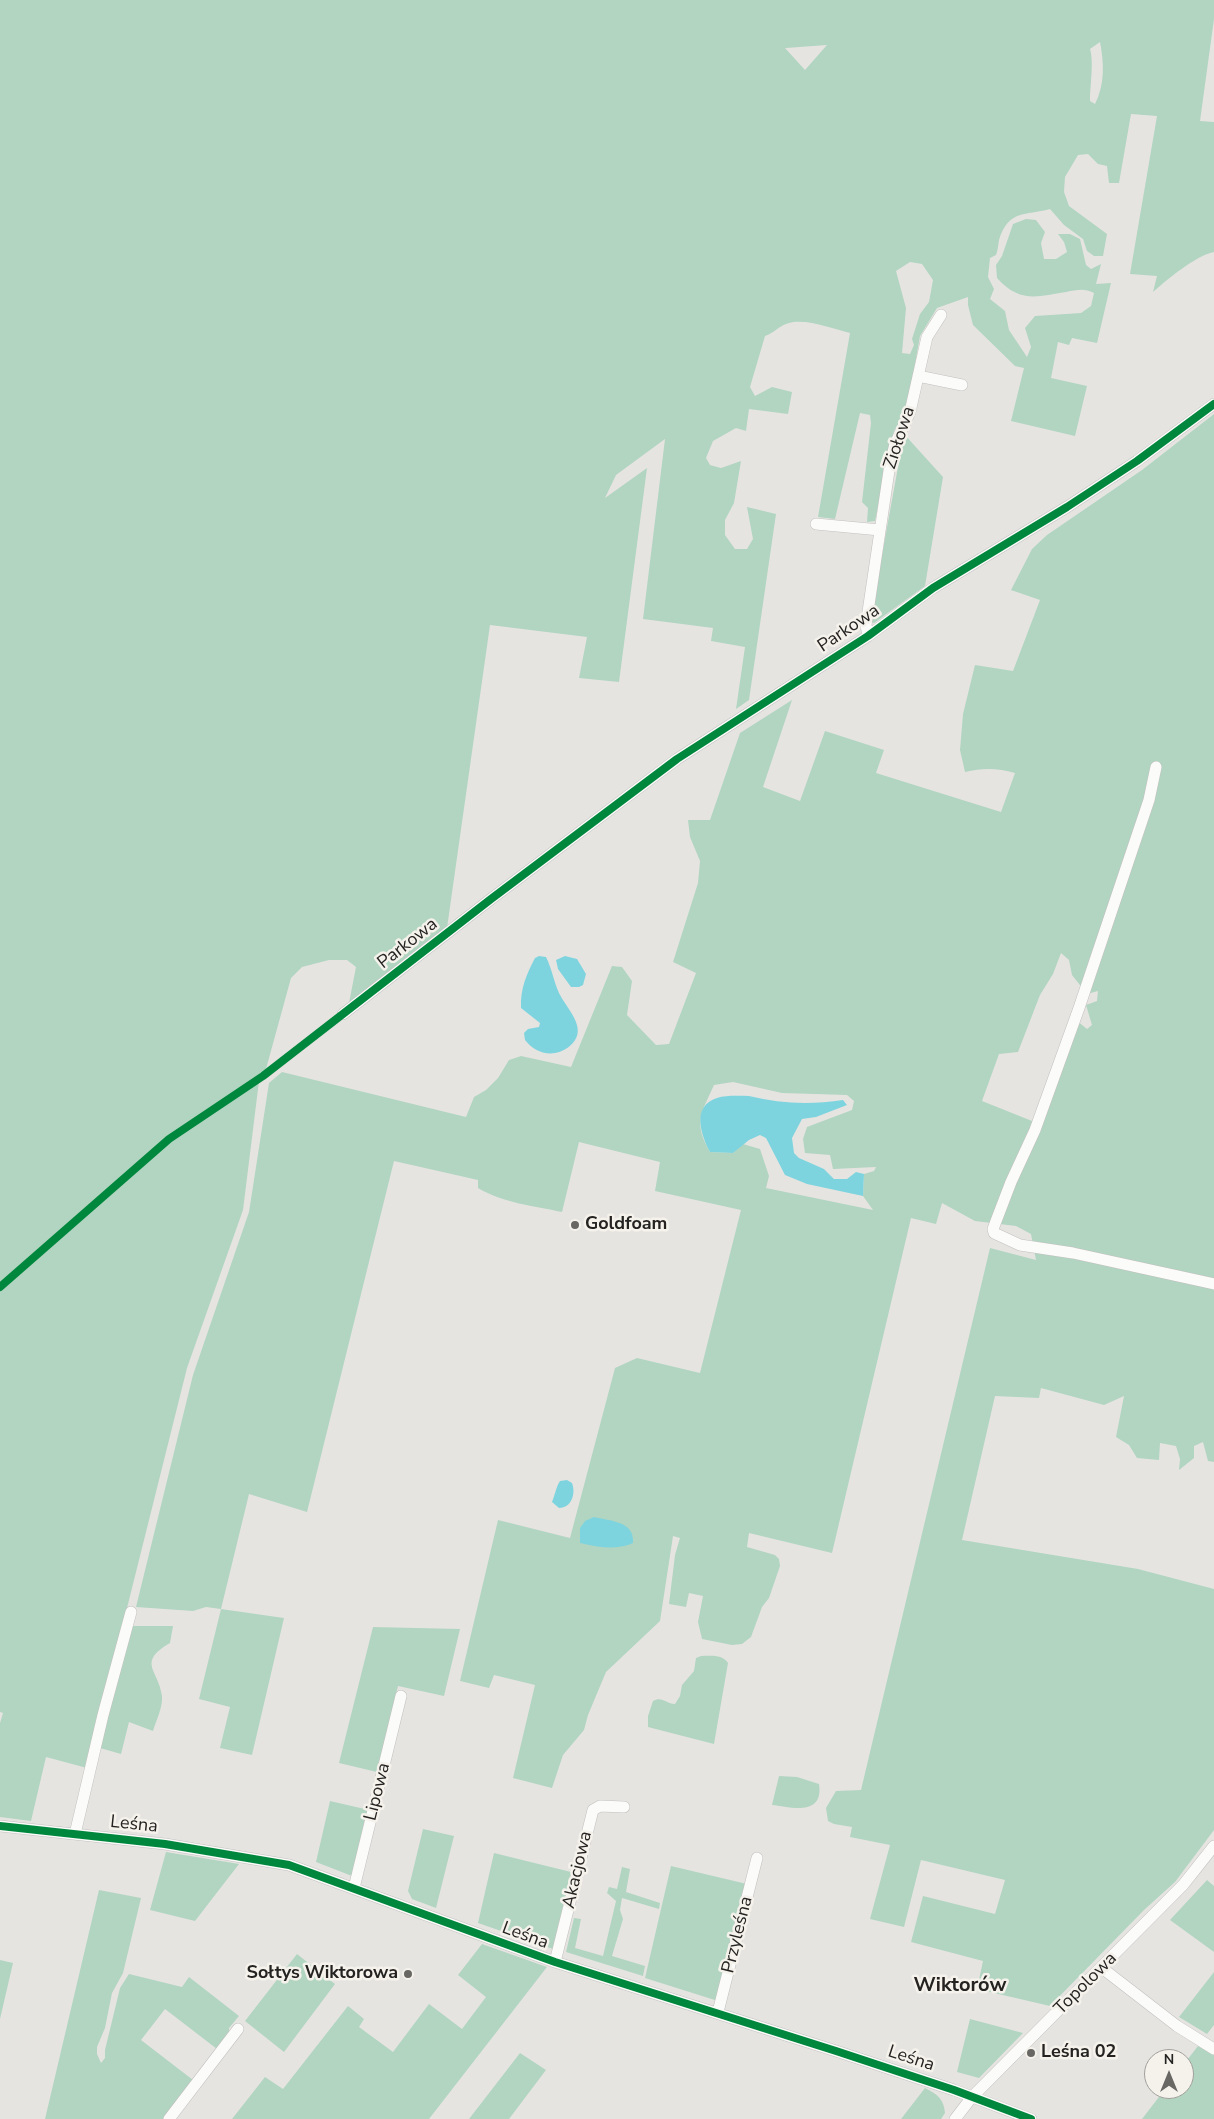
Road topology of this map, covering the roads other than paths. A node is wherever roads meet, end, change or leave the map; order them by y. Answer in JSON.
{"nodes":[{"id":1,"x":942,"y":314,"type":"dead end"},
{"id":2,"x":918,"y":376,"type":"junction"},
{"id":3,"x":962,"y":385,"type":"dead end"},
{"id":4,"x":1214,"y":404,"type":"edge"},
{"id":5,"x":816,"y":524,"type":"dead end"},
{"id":6,"x":880,"y":530,"type":"junction"},
{"id":7,"x":868,"y":636,"type":"junction"},
{"id":8,"x":1156,"y":767,"type":"dead end"},
{"id":9,"x":343,"y":1014,"type":"dead end"},
{"id":10,"x":1214,"y":1284,"type":"edge"},
{"id":11,"x":131,"y":1612,"type":"dead end"},
{"id":12,"x":401,"y":1696,"type":"dead end"},
{"id":13,"x":624,"y":1807,"type":"dead end"},
{"id":14,"x":0,"y":1826,"type":"edge"},
{"id":15,"x":75,"y":1834,"type":"junction"},
{"id":16,"x":1214,"y":1846,"type":"edge"},
{"id":17,"x":757,"y":1858,"type":"dead end"},
{"id":18,"x":354,"y":1888,"type":"junction"},
{"id":19,"x":556,"y":1962,"type":"junction"},
{"id":20,"x":1102,"y":1968,"type":"junction"},
{"id":21,"x":718,"y":2012,"type":"junction"},
{"id":22,"x":238,"y":2029,"type":"dead end"},
{"id":23,"x":1214,"y":2049,"type":"edge"},
{"id":24,"x":972,"y":2097,"type":"junction"},
{"id":25,"x":169,"y":2119,"type":"edge"},
{"id":26,"x":955,"y":2119,"type":"edge"},
{"id":27,"x":1031,"y":2119,"type":"edge"}],
"edges":[{"from":1,"to":2,"type":"street","name":"Ziołowa"},
{"from":2,"to":3,"type":"street"},
{"from":2,"to":6,"type":"street","name":"Ziołowa"},
{"from":4,"to":7,"type":"street","name":"Parkowa"},
{"from":5,"to":6,"type":"street"},
{"from":6,"to":7,"type":"street","name":"Ziołowa"},
{"from":7,"to":9,"type":"street","name":"Parkowa"},
{"from":8,"to":10,"type":"street"},
{"from":11,"to":15,"type":"street"},
{"from":12,"to":18,"type":"street","name":"Lipowa"},
{"from":13,"to":19,"type":"street","name":"Akacjowa"},
{"from":14,"to":15,"type":"street","name":"Leśna"},
{"from":15,"to":18,"type":"street","name":"Leśna"},
{"from":16,"to":20,"type":"street","name":"Topolowa"},
{"from":17,"to":21,"type":"street","name":"Przyleśna"},
{"from":18,"to":19,"type":"street","name":"Leśna"},
{"from":19,"to":21,"type":"street","name":"Leśna"},
{"from":20,"to":23,"type":"street"},
{"from":20,"to":24,"type":"street","name":"Topolowa"},
{"from":21,"to":24,"type":"street","name":"Leśna"},
{"from":22,"to":25,"type":"street"},
{"from":24,"to":26,"type":"street","name":"Topolowa"},
{"from":24,"to":27,"type":"street","name":"Leśna"}]}
